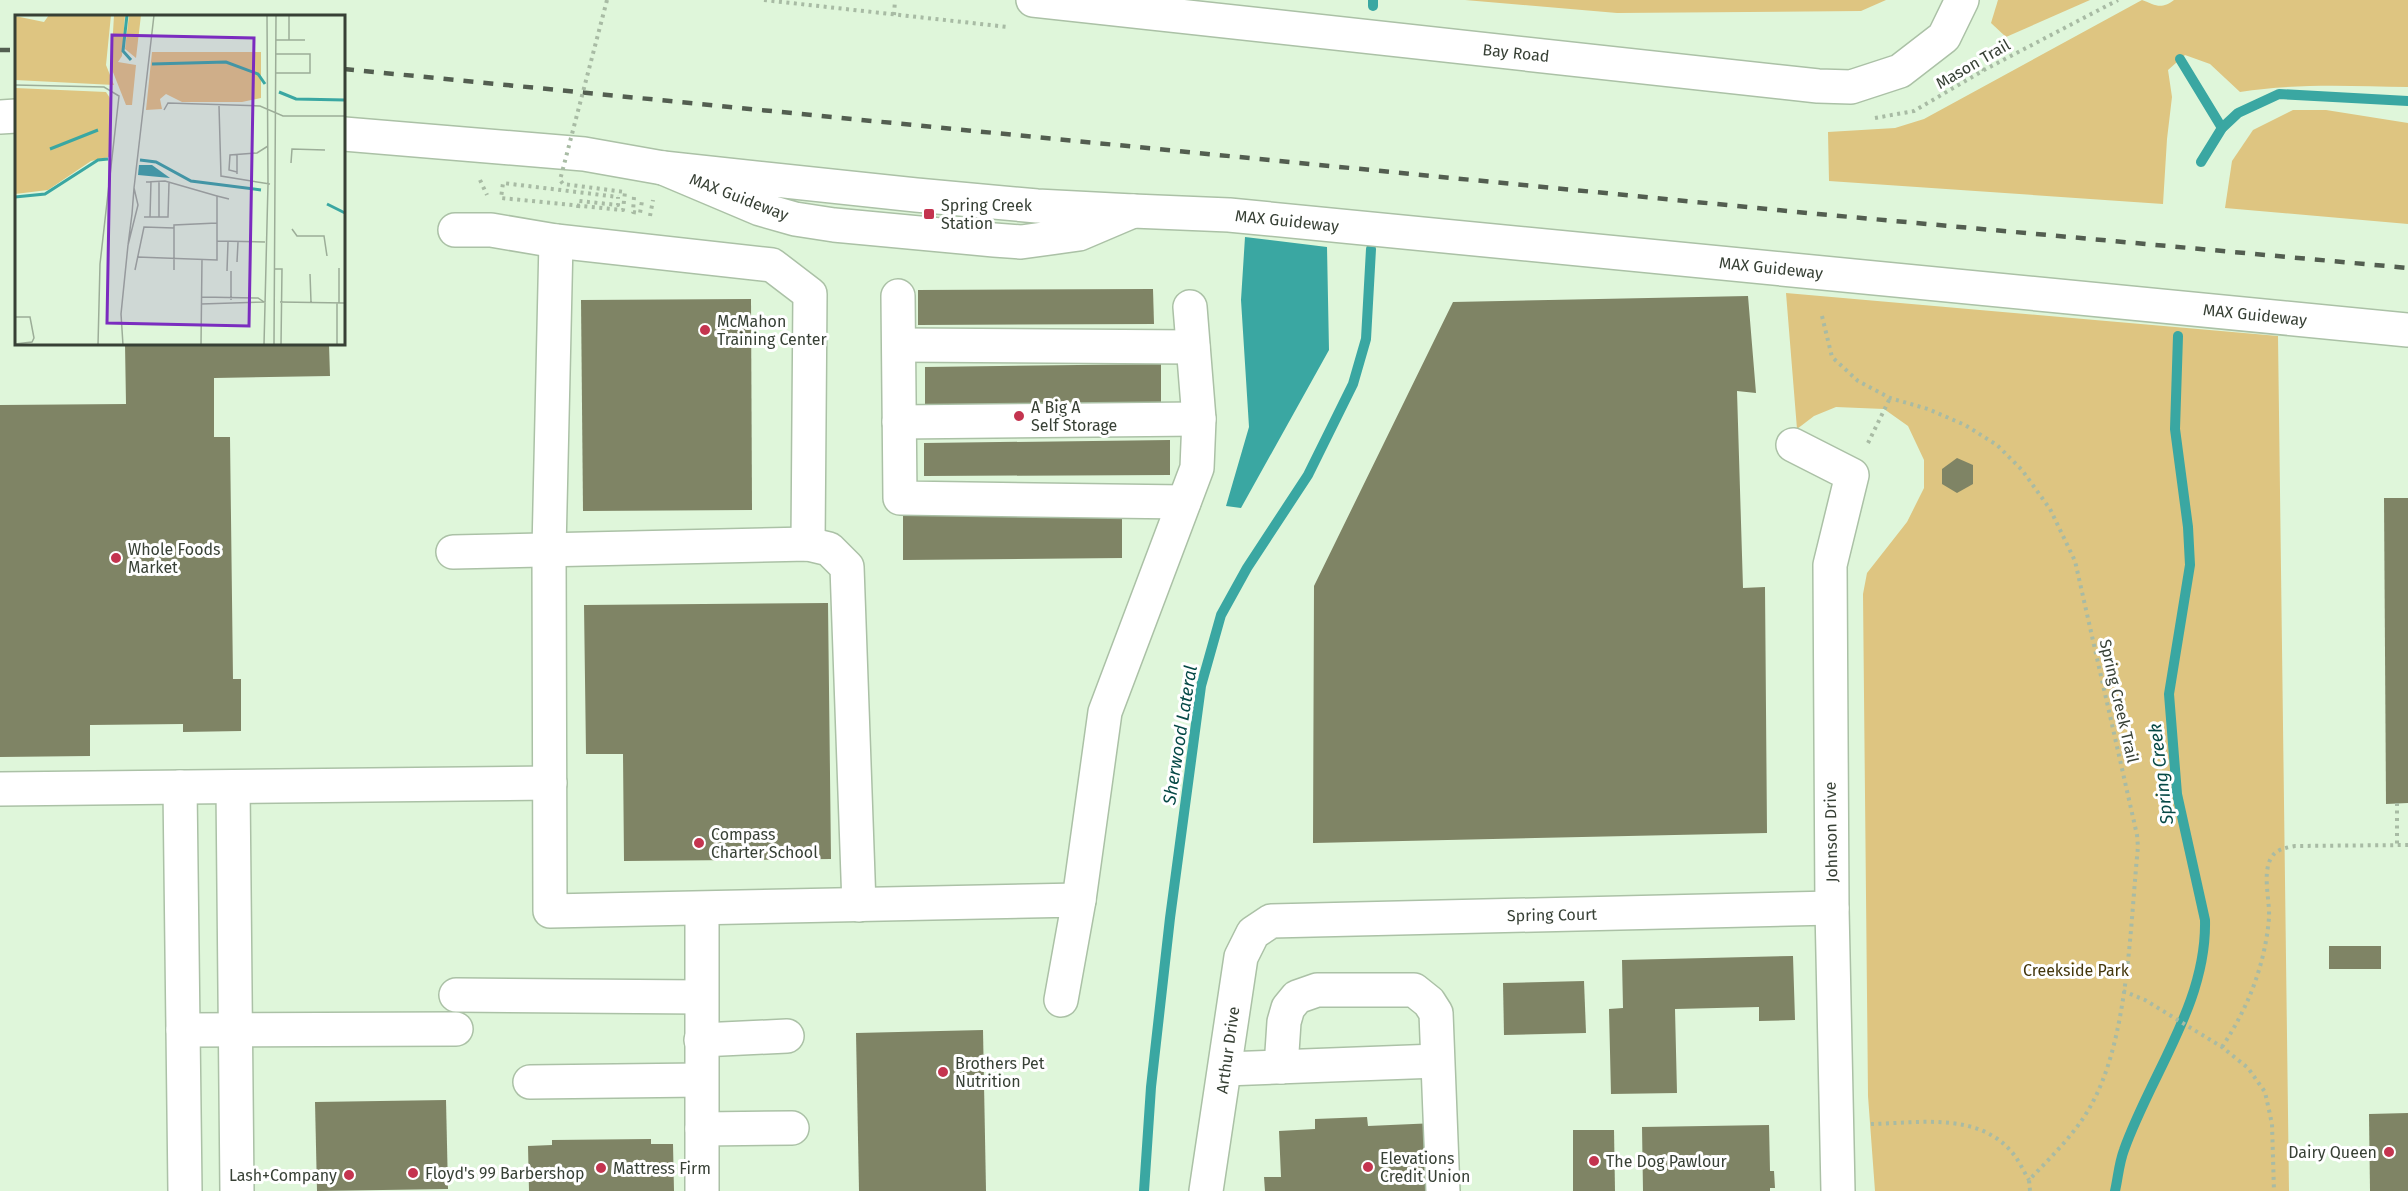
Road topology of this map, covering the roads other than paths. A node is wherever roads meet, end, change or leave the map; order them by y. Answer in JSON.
{"nodes":[{"id":1,"x":1033,"y":0,"type":"edge"},
{"id":2,"x":1962,"y":0,"type":"edge"},
{"id":3,"x":15,"y":116,"type":"edge"},
{"id":4,"x":0,"y":117,"type":"edge"},
{"id":5,"x":345,"y":134,"type":"edge"},
{"id":6,"x":567,"y":229,"type":"junction"},
{"id":7,"x":455,"y":230,"type":"dead end"},
{"id":8,"x":898,"y":296,"type":"dead end"},
{"id":9,"x":1190,"y":308,"type":"dead end"},
{"id":10,"x":2408,"y":330,"type":"edge"},
{"id":11,"x":899,"y":345,"type":"junction"},
{"id":12,"x":1193,"y":347,"type":"junction"},
{"id":13,"x":1200,"y":419,"type":"junction"},
{"id":14,"x":899,"y":422,"type":"junction"},
{"id":15,"x":1793,"y":445,"type":"dead end"},
{"id":16,"x":1184,"y":502,"type":"junction"},
{"id":17,"x":808,"y":544,"type":"junction"},
{"id":18,"x":549,"y":550,"type":"junction"},
{"id":19,"x":453,"y":552,"type":"dead end"},
{"id":20,"x":550,"y":783,"type":"junction"},
{"id":21,"x":180,"y":787,"type":"junction"},
{"id":22,"x":233,"y":787,"type":"junction"},
{"id":23,"x":0,"y":789,"type":"edge"},
{"id":24,"x":1079,"y":900,"type":"junction"},
{"id":25,"x":859,"y":905,"type":"junction"},
{"id":26,"x":1832,"y":908,"type":"junction"},
{"id":27,"x":702,"y":909,"type":"junction"},
{"id":28,"x":1271,"y":921,"type":"joint"},
{"id":29,"x":456,"y":995,"type":"dead end"},
{"id":30,"x":701,"y":998,"type":"junction"},
{"id":31,"x":1061,"y":1000,"type":"dead end"},
{"id":32,"x":456,"y":1029,"type":"dead end"},
{"id":33,"x":183,"y":1030,"type":"junction"},
{"id":34,"x":236,"y":1030,"type":"junction"},
{"id":35,"x":787,"y":1036,"type":"dead end"},
{"id":36,"x":701,"y":1040,"type":"junction"},
{"id":37,"x":1437,"y":1061,"type":"junction"},
{"id":38,"x":1281,"y":1067,"type":"junction"},
{"id":39,"x":1225,"y":1069,"type":"junction"},
{"id":40,"x":701,"y":1080,"type":"junction"},
{"id":41,"x":530,"y":1082,"type":"dead end"},
{"id":42,"x":792,"y":1128,"type":"dead end"},
{"id":43,"x":702,"y":1129,"type":"junction"},
{"id":44,"x":185,"y":1191,"type":"edge"},
{"id":45,"x":237,"y":1191,"type":"edge"},
{"id":46,"x":702,"y":1191,"type":"edge"},
{"id":47,"x":1206,"y":1191,"type":"edge"},
{"id":48,"x":1443,"y":1191,"type":"edge"},
{"id":49,"x":1838,"y":1191,"type":"edge"}],
"edges":[{"from":1,"to":2,"type":"street","name":"Bay Road"},
{"from":3,"to":4,"type":"street"},
{"from":5,"to":10,"type":"street","name":"MAX Guideway"},
{"from":6,"to":7,"type":"street"},
{"from":6,"to":17,"type":"street"},
{"from":6,"to":18,"type":"street"},
{"from":8,"to":11,"type":"street"},
{"from":9,"to":12,"type":"street"},
{"from":11,"to":12,"type":"street"},
{"from":11,"to":14,"type":"street"},
{"from":12,"to":13,"type":"street"},
{"from":13,"to":14,"type":"street"},
{"from":13,"to":16,"type":"street"},
{"from":14,"to":16,"type":"street"},
{"from":15,"to":26,"type":"street","name":"Johnson Drive"},
{"from":16,"to":24,"type":"street"},
{"from":17,"to":18,"type":"street"},
{"from":17,"to":25,"type":"street"},
{"from":18,"to":19,"type":"street"},
{"from":18,"to":20,"type":"street"},
{"from":20,"to":22,"type":"street"},
{"from":20,"to":27,"type":"street"},
{"from":21,"to":22,"type":"street"},
{"from":21,"to":23,"type":"street"},
{"from":21,"to":33,"type":"street"},
{"from":22,"to":34,"type":"street"},
{"from":24,"to":25,"type":"street"},
{"from":24,"to":31,"type":"street"},
{"from":25,"to":27,"type":"street"},
{"from":26,"to":28,"type":"street","name":"Spring Court"},
{"from":26,"to":49,"type":"street","name":"Johnson Drive"},
{"from":27,"to":30,"type":"street"},
{"from":28,"to":39,"type":"street","name":"Arthur Drive"},
{"from":29,"to":30,"type":"street"},
{"from":30,"to":36,"type":"street"},
{"from":32,"to":34,"type":"street"},
{"from":33,"to":34,"type":"street"},
{"from":33,"to":44,"type":"street"},
{"from":34,"to":45,"type":"street"},
{"from":35,"to":36,"type":"street"},
{"from":36,"to":40,"type":"street"},
{"from":37,"to":38,"type":"street"},
{"from":37,"to":38,"type":"street"},
{"from":37,"to":48,"type":"street"},
{"from":38,"to":39,"type":"street"},
{"from":39,"to":47,"type":"street","name":"Arthur Drive"},
{"from":40,"to":41,"type":"street"},
{"from":40,"to":43,"type":"street"},
{"from":42,"to":43,"type":"street"},
{"from":43,"to":46,"type":"street"}]}
